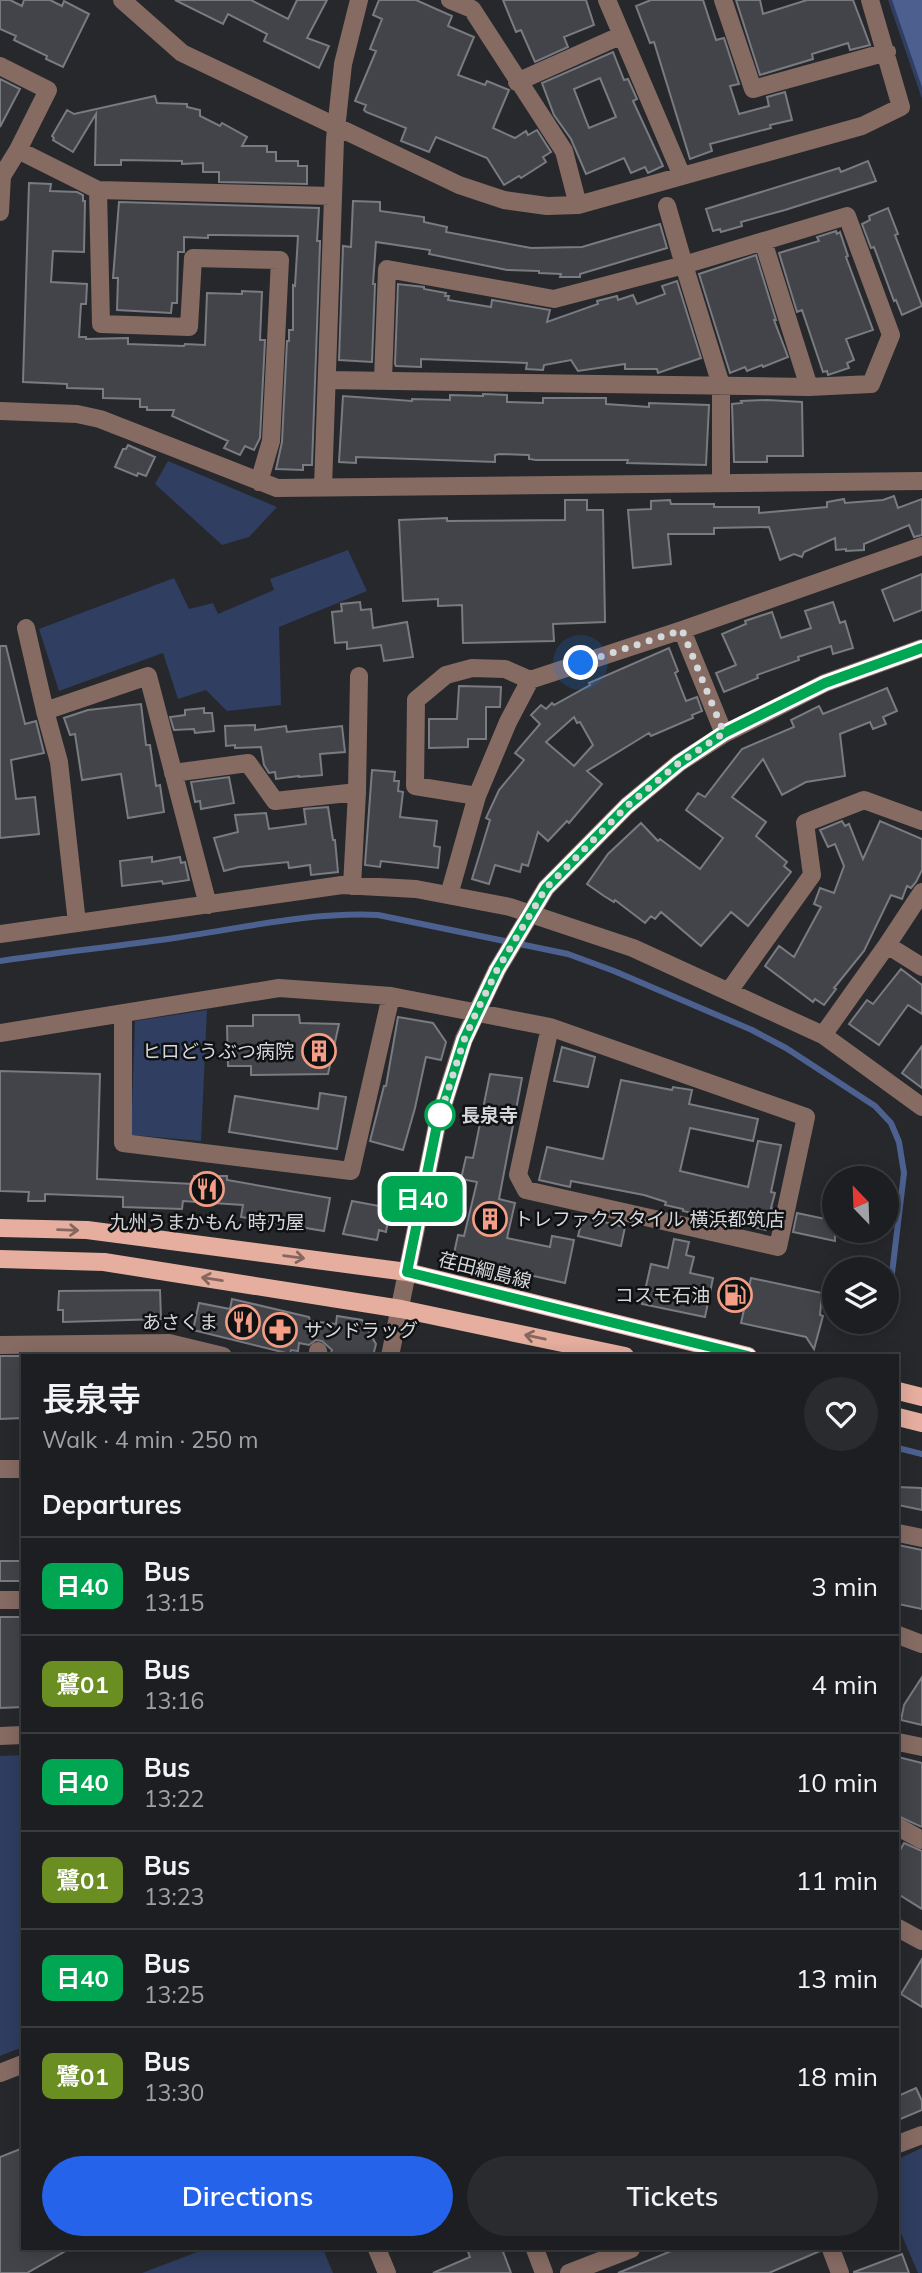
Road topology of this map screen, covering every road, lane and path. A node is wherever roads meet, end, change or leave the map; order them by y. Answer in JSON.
{"nodes":[{"id":1,"x":122,"y":0,"type":"edge"},
{"id":2,"x":359,"y":0,"type":"edge"},
{"id":3,"x":450,"y":0,"type":"edge"},
{"id":4,"x":607,"y":0,"type":"edge"},
{"id":5,"x":723,"y":0,"type":"edge"},
{"id":6,"x":870,"y":0,"type":"edge"},
{"id":7,"x":473,"y":4,"type":"edge"},
{"id":8,"x":622,"y":35,"type":"junction"},
{"id":9,"x":887,"y":52,"type":"junction"},
{"id":10,"x":0,"y":66,"type":"edge"},
{"id":11,"x":517,"y":82,"type":"junction"},
{"id":12,"x":336,"y":132,"type":"junction"},
{"id":13,"x":18,"y":150,"type":"junction"},
{"id":14,"x":682,"y":176,"type":"junction"},
{"id":15,"x":333,"y":189,"type":"junction"},
{"id":16,"x":98,"y":190,"type":"junction"},
{"id":17,"x":578,"y":205,"type":"junction"},
{"id":18,"x":667,"y":206,"type":"dead end"},
{"id":19,"x":0,"y":212,"type":"edge"},
{"id":20,"x":763,"y":240,"type":"junction"},
{"id":21,"x":684,"y":265,"type":"junction"},
{"id":22,"x":327,"y":380,"type":"junction"},
{"id":23,"x":383,"y":380,"type":"junction"},
{"id":24,"x":721,"y":385,"type":"junction"},
{"id":25,"x":809,"y":387,"type":"junction"},
{"id":26,"x":0,"y":411,"type":"edge"},
{"id":27,"x":922,"y":481,"type":"edge"},
{"id":28,"x":259,"y":482,"type":"junction"},
{"id":29,"x":721,"y":482,"type":"junction"},
{"id":30,"x":323,"y":487,"type":"junction"},
{"id":31,"x":922,"y":546,"type":"edge"},
{"id":32,"x":26,"y":628,"type":"dead end"},
{"id":33,"x":682,"y":630,"type":"junction"},
{"id":34,"x":922,"y":648,"type":"edge"},
{"id":35,"x":359,"y":676,"type":"dead end"},
{"id":36,"x":530,"y":680,"type":"junction"},
{"id":37,"x":45,"y":711,"type":"junction"},
{"id":38,"x":724,"y":733,"type":"junction"},
{"id":39,"x":173,"y":773,"type":"junction"},
{"id":40,"x":357,"y":792,"type":"junction"},
{"id":41,"x":477,"y":796,"type":"junction"},
{"id":42,"x":922,"y":821,"type":"edge"},
{"id":43,"x":352,"y":886,"type":"junction"},
{"id":44,"x":922,"y":892,"type":"edge"},
{"id":45,"x":449,"y":895,"type":"junction"},
{"id":46,"x":208,"y":905,"type":"junction"},
{"id":47,"x":77,"y":923,"type":"junction"},
{"id":48,"x":0,"y":933,"type":"edge"},
{"id":49,"x":887,"y":945,"type":"junction"},
{"id":50,"x":922,"y":967,"type":"edge"},
{"id":51,"x":729,"y":991,"type":"junction"},
{"id":52,"x":391,"y":996,"type":"junction"},
{"id":53,"x":123,"y":1013,"type":"junction"},
{"id":54,"x":476,"y":1013,"type":"junction"},
{"id":55,"x":550,"y":1027,"type":"junction"},
{"id":56,"x":0,"y":1033,"type":"edge"},
{"id":57,"x":823,"y":1035,"type":"junction"},
{"id":58,"x":921,"y":1106,"type":"edge"},
{"id":59,"x":0,"y":1228,"type":"edge"},
{"id":60,"x":0,"y":1259,"type":"edge"},
{"id":61,"x":407,"y":1272,"type":"junction"},
{"id":62,"x":401,"y":1309,"type":"junction"},
{"id":63,"x":0,"y":1345,"type":"edge"},
{"id":64,"x":78,"y":1350,"type":"edge"},
{"id":65,"x":215,"y":1354,"type":"edge"},
{"id":66,"x":390,"y":1354,"type":"edge"},
{"id":67,"x":615,"y":1354,"type":"edge"},
{"id":68,"x":740,"y":1354,"type":"edge"},
{"id":69,"x":899,"y":1391,"type":"edge"},
{"id":70,"x":922,"y":1397,"type":"edge"},
{"id":71,"x":899,"y":1417,"type":"edge"},
{"id":72,"x":922,"y":1423,"type":"edge"},
{"id":73,"x":0,"y":1469,"type":"edge"},
{"id":74,"x":21,"y":1469,"type":"edge"},
{"id":75,"x":899,"y":1533,"type":"edge"},
{"id":76,"x":922,"y":1538,"type":"edge"},
{"id":77,"x":21,"y":1600,"type":"edge"},
{"id":78,"x":0,"y":1601,"type":"edge"},
{"id":79,"x":899,"y":1635,"type":"edge"},
{"id":80,"x":922,"y":1644,"type":"edge"},
{"id":81,"x":21,"y":1735,"type":"edge"},
{"id":82,"x":0,"y":1736,"type":"edge"},
{"id":83,"x":899,"y":1742,"type":"edge"},
{"id":84,"x":922,"y":1746,"type":"edge"},
{"id":85,"x":899,"y":1828,"type":"edge"},
{"id":86,"x":922,"y":1840,"type":"edge"},
{"id":87,"x":899,"y":1929,"type":"edge"},
{"id":88,"x":922,"y":1941,"type":"edge"},
{"id":89,"x":21,"y":2065,"type":"edge"},
{"id":90,"x":0,"y":2074,"type":"edge"},
{"id":91,"x":922,"y":2135,"type":"edge"},
{"id":92,"x":899,"y":2144,"type":"edge"},
{"id":93,"x":377,"y":2250,"type":"edge"},
{"id":94,"x":535,"y":2250,"type":"edge"},
{"id":95,"x":628,"y":2250,"type":"edge"},
{"id":96,"x":831,"y":2250,"type":"edge"},
{"id":97,"x":833,"y":2271,"type":"edge"},
{"id":98,"x":387,"y":2273,"type":"edge"},
{"id":99,"x":544,"y":2273,"type":"edge"},
{"id":100,"x":569,"y":2273,"type":"edge"}],
"edges":[{"from":1,"to":12,"type":"street"},
{"from":2,"to":12,"type":"street"},
{"from":3,"to":7,"type":"street"},
{"from":4,"to":8,"type":"street"},
{"from":5,"to":9,"type":"street"},
{"from":6,"to":9,"type":"street"},
{"from":7,"to":11,"type":"street"},
{"from":8,"to":11,"type":"street"},
{"from":8,"to":14,"type":"street"},
{"from":9,"to":14,"type":"street"},
{"from":10,"to":13,"type":"street"},
{"from":11,"to":17,"type":"street"},
{"from":12,"to":15,"type":"street"},
{"from":12,"to":17,"type":"street"},
{"from":13,"to":16,"type":"street"},
{"from":13,"to":19,"type":"street"},
{"from":14,"to":17,"type":"street"},
{"from":15,"to":16,"type":"street"},
{"from":15,"to":22,"type":"street"},
{"from":16,"to":28,"type":"street"},
{"from":18,"to":21,"type":"street"},
{"from":20,"to":21,"type":"street"},
{"from":20,"to":25,"type":"street"},
{"from":20,"to":25,"type":"street"},
{"from":21,"to":23,"type":"street"},
{"from":21,"to":24,"type":"street"},
{"from":22,"to":23,"type":"street"},
{"from":22,"to":30,"type":"street"},
{"from":23,"to":24,"type":"street"},
{"from":24,"to":25,"type":"street"},
{"from":24,"to":29,"type":"street"},
{"from":26,"to":28,"type":"street"},
{"from":27,"to":29,"type":"street"},
{"from":28,"to":30,"type":"street"},
{"from":29,"to":30,"type":"street"},
{"from":31,"to":33,"type":"street"},
{"from":32,"to":37,"type":"street"},
{"from":33,"to":36,"type":"street"},
{"from":33,"to":38,"type":"street"},
{"from":34,"to":38,"type":"street"},
{"from":35,"to":40,"type":"street"},
{"from":36,"to":41,"type":"street"},
{"from":36,"to":41,"type":"street"},
{"from":37,"to":39,"type":"street"},
{"from":37,"to":47,"type":"street"},
{"from":38,"to":54,"type":"street","bridge":true},
{"from":39,"to":40,"type":"street"},
{"from":39,"to":46,"type":"street"},
{"from":40,"to":43,"type":"street"},
{"from":41,"to":45,"type":"street"},
{"from":42,"to":51,"type":"street"},
{"from":43,"to":45,"type":"street"},
{"from":43,"to":46,"type":"street"},
{"from":44,"to":49,"type":"street"},
{"from":45,"to":51,"type":"street"},
{"from":46,"to":47,"type":"street"},
{"from":47,"to":48,"type":"street"},
{"from":49,"to":50,"type":"street"},
{"from":49,"to":57,"type":"street"},
{"from":51,"to":57,"type":"street"},
{"from":52,"to":53,"type":"street"},
{"from":52,"to":53,"type":"street"},
{"from":52,"to":54,"type":"street"},
{"from":53,"to":56,"type":"street"},
{"from":54,"to":55,"type":"street"},
{"from":54,"to":61,"type":"street"},
{"from":55,"to":55,"type":"street"},
{"from":57,"to":58,"type":"street"},
{"from":59,"to":61,"type":"main road","name":"荏田綱島線","one_way":true},
{"from":62,"to":60,"type":"main road","one_way":true},
{"from":61,"to":62,"type":"street"},
{"from":61,"to":68,"type":"main road","name":"荏田綱島線"},
{"from":62,"to":66,"type":"street"},
{"from":67,"to":62,"type":"main road","one_way":true},
{"from":63,"to":64,"type":"street"},
{"from":64,"to":65,"type":"street"},
{"from":69,"to":70,"type":"main road"},
{"from":71,"to":72,"type":"main road"},
{"from":73,"to":74,"type":"street"},
{"from":75,"to":76,"type":"street"},
{"from":77,"to":78,"type":"street"},
{"from":79,"to":80,"type":"street"},
{"from":81,"to":82,"type":"street"},
{"from":83,"to":84,"type":"street"},
{"from":85,"to":86,"type":"street"},
{"from":87,"to":88,"type":"street"},
{"from":89,"to":90,"type":"street"},
{"from":91,"to":92,"type":"street"},
{"from":93,"to":98,"type":"street"},
{"from":94,"to":99,"type":"street"},
{"from":95,"to":100,"type":"street"},
{"from":96,"to":97,"type":"street"}]}
